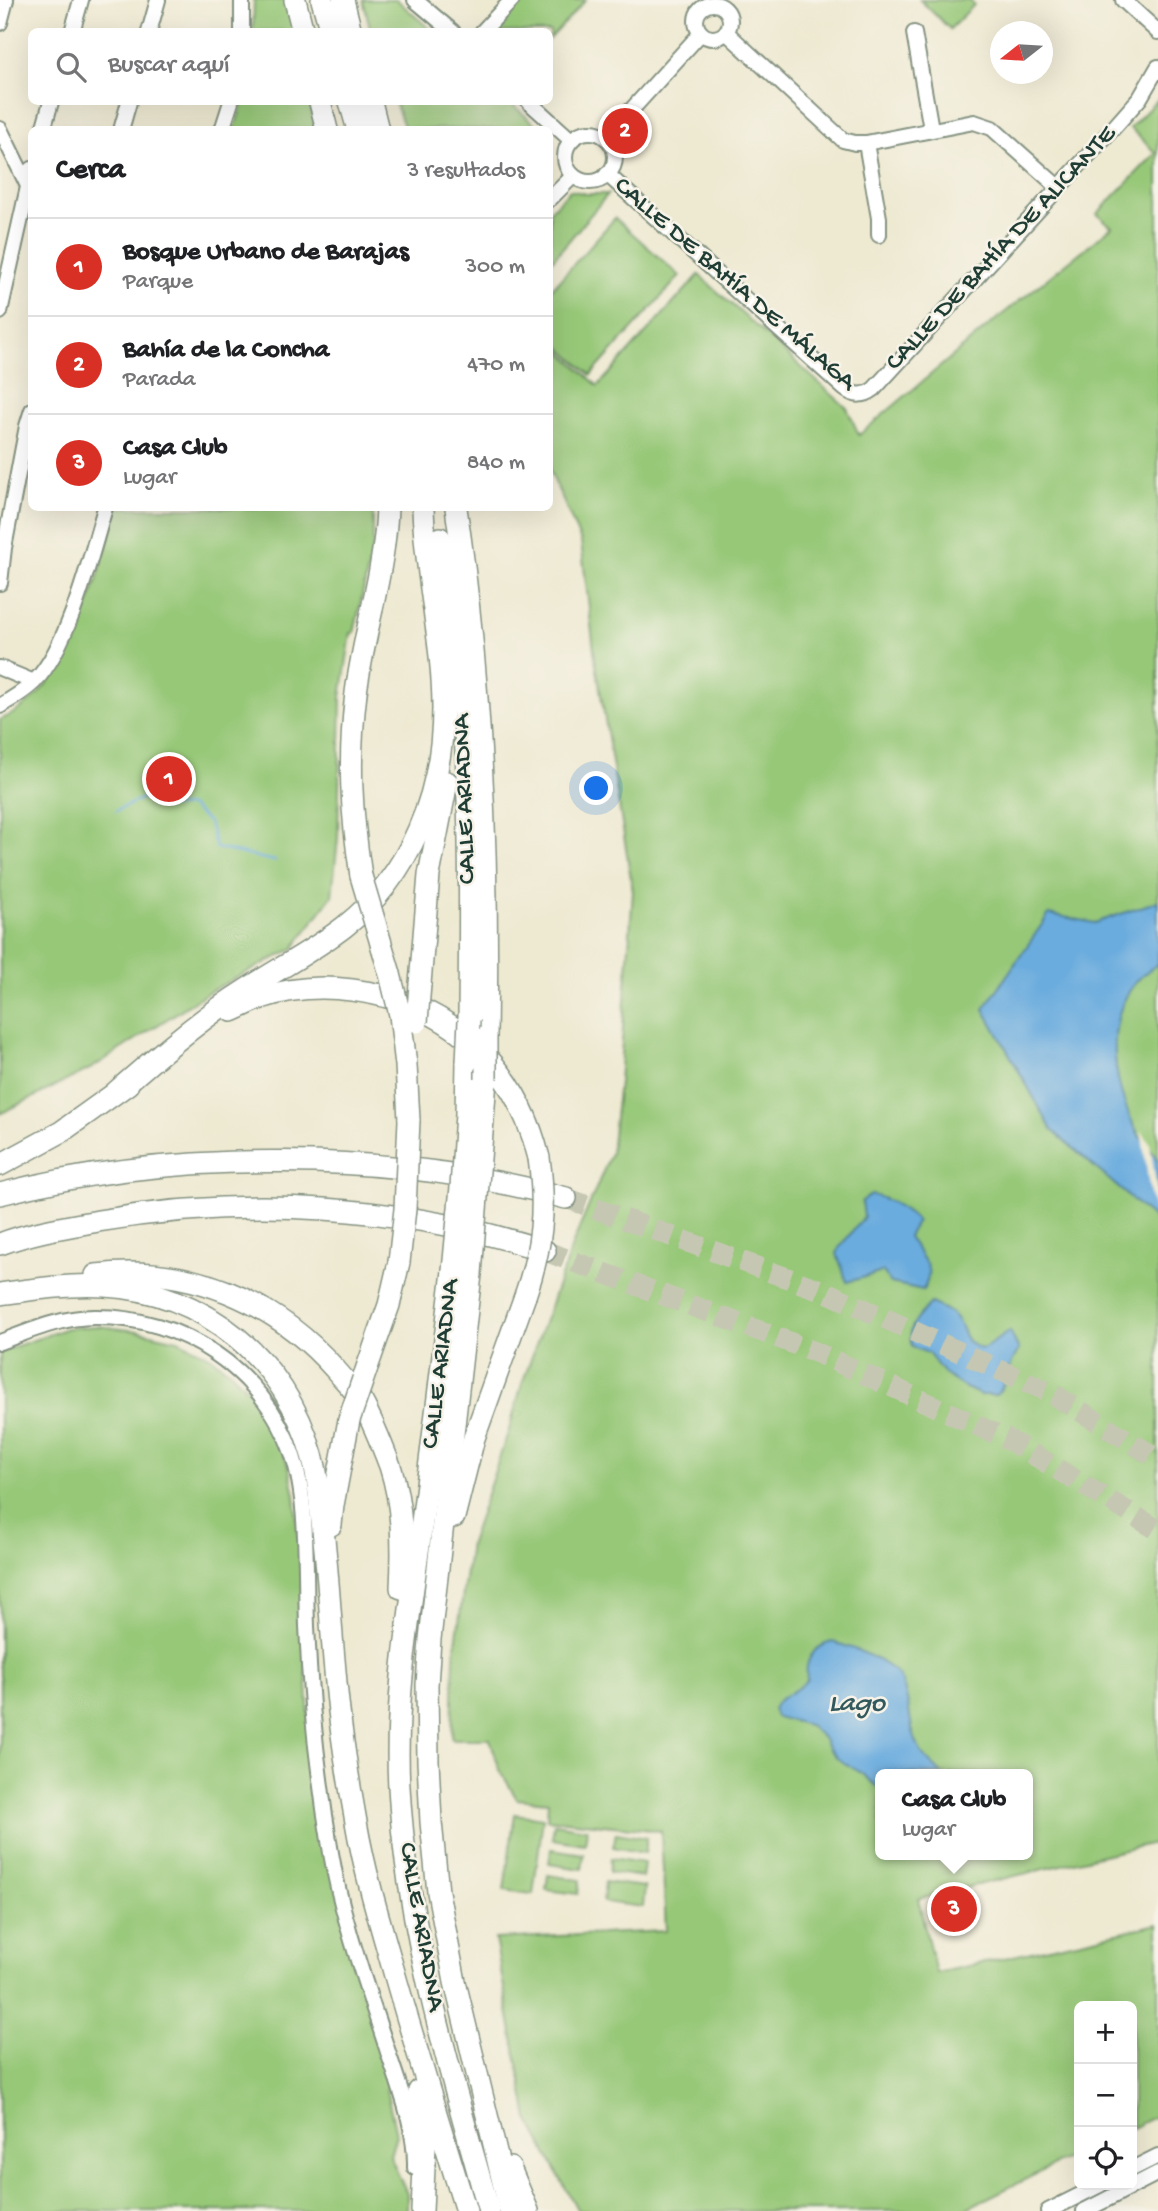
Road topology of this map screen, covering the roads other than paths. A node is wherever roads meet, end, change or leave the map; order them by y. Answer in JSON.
{"nodes":[{"id":1,"x":6,"y":0,"type":"edge"},
{"id":2,"x":81,"y":0,"type":"edge"},
{"id":3,"x":158,"y":0,"type":"edge"},
{"id":4,"x":242,"y":0,"type":"edge"},
{"id":5,"x":295,"y":0,"type":"edge"},
{"id":6,"x":322,"y":0,"type":"edge"},
{"id":7,"x":342,"y":0,"type":"edge"},
{"id":8,"x":415,"y":0,"type":"edge"},
{"id":9,"x":512,"y":0,"type":"edge"},
{"id":10,"x":1123,"y":0,"type":"edge"},
{"id":11,"x":695,"y":4,"type":"edge"},
{"id":12,"x":728,"y":4,"type":"edge"},
{"id":13,"x":0,"y":23,"type":"edge"},
{"id":14,"x":73,"y":28,"type":"edge"},
{"id":15,"x":150,"y":28,"type":"edge"},
{"id":16,"x":242,"y":28,"type":"edge"},
{"id":17,"x":302,"y":28,"type":"edge"},
{"id":18,"x":330,"y":28,"type":"edge"},
{"id":19,"x":350,"y":28,"type":"edge"},
{"id":20,"x":448,"y":28,"type":"edge"},
{"id":21,"x":486,"y":28,"type":"edge"},
{"id":22,"x":726,"y":32,"type":"junction"},
{"id":23,"x":1158,"y":32,"type":"edge"},
{"id":24,"x":701,"y":33,"type":"junction"},
{"id":25,"x":914,"y":33,"type":"dead end"},
{"id":26,"x":1158,"y":68,"type":"edge"},
{"id":27,"x":1158,"y":84,"type":"edge"},
{"id":28,"x":1140,"y":98,"type":"junction"},
{"id":29,"x":50,"y":105,"type":"edge"},
{"id":30,"x":128,"y":105,"type":"edge"},
{"id":31,"x":230,"y":105,"type":"edge"},
{"id":32,"x":321,"y":105,"type":"edge"},
{"id":33,"x":351,"y":105,"type":"edge"},
{"id":34,"x":371,"y":105,"type":"edge"},
{"id":35,"x":532,"y":105,"type":"edge"},
{"id":36,"x":44,"y":126,"type":"edge"},
{"id":37,"x":122,"y":126,"type":"edge"},
{"id":38,"x":223,"y":126,"type":"edge"},
{"id":39,"x":326,"y":126,"type":"edge"},
{"id":40,"x":357,"y":126,"type":"edge"},
{"id":41,"x":377,"y":126,"type":"edge"},
{"id":42,"x":0,"y":129,"type":"edge"},
{"id":43,"x":931,"y":129,"type":"junction"},
{"id":44,"x":606,"y":138,"type":"junction"},
{"id":45,"x":571,"y":140,"type":"junction"},
{"id":46,"x":866,"y":142,"type":"junction"},
{"id":47,"x":607,"y":174,"type":"junction"},
{"id":48,"x":573,"y":176,"type":"junction"},
{"id":49,"x":28,"y":186,"type":"edge"},
{"id":50,"x":1058,"y":187,"type":"junction"},
{"id":51,"x":28,"y":192,"type":"edge"},
{"id":52,"x":553,"y":196,"type":"edge"},
{"id":53,"x":879,"y":235,"type":"dead end"},
{"id":54,"x":0,"y":312,"type":"edge"},
{"id":55,"x":861,"y":395,"type":"joint"},
{"id":56,"x":28,"y":423,"type":"edge"},
{"id":57,"x":104,"y":511,"type":"edge"},
{"id":58,"x":387,"y":511,"type":"edge"},
{"id":59,"x":423,"y":511,"type":"edge"},
{"id":60,"x":436,"y":511,"type":"edge"},
{"id":61,"x":456,"y":511,"type":"edge"},
{"id":62,"x":443,"y":559,"type":"junction"},
{"id":63,"x":0,"y":583,"type":"edge"},
{"id":64,"x":0,"y":668,"type":"edge"},
{"id":65,"x":34,"y":682,"type":"junction"},
{"id":66,"x":0,"y":706,"type":"edge"},
{"id":67,"x":408,"y":1018,"type":"junction"},
{"id":68,"x":116,"y":1092,"type":"junction"},
{"id":69,"x":475,"y":1117,"type":"junction"},
{"id":70,"x":0,"y":1165,"type":"edge"},
{"id":71,"x":0,"y":1194,"type":"edge"},
{"id":72,"x":566,"y":1198,"type":"tunnel mouth"},
{"id":73,"x":0,"y":1244,"type":"edge"},
{"id":74,"x":545,"y":1251,"type":"tunnel mouth"},
{"id":75,"x":462,"y":1273,"type":"junction"},
{"id":76,"x":48,"y":1287,"type":"junction"},
{"id":77,"x":0,"y":1294,"type":"edge"},
{"id":78,"x":0,"y":1342,"type":"edge"},
{"id":79,"x":327,"y":1560,"type":"junction"},
{"id":80,"x":435,"y":1590,"type":"junction"},
{"id":81,"x":400,"y":1681,"type":"junction"},
{"id":82,"x":408,"y":2023,"type":"junction"},
{"id":83,"x":481,"y":2095,"type":"junction"},
{"id":84,"x":1158,"y":2156,"type":"edge"},
{"id":85,"x":1137,"y":2166,"type":"edge"},
{"id":86,"x":1158,"y":2173,"type":"edge"},
{"id":87,"x":1090,"y":2190,"type":"edge"},
{"id":88,"x":415,"y":2211,"type":"edge"},
{"id":89,"x":422,"y":2211,"type":"edge"},
{"id":90,"x":466,"y":2211,"type":"edge"},
{"id":91,"x":489,"y":2211,"type":"edge"},
{"id":92,"x":510,"y":2211,"type":"edge"},
{"id":93,"x":528,"y":2211,"type":"edge"},
{"id":94,"x":1048,"y":2211,"type":"edge"},
{"id":95,"x":1084,"y":2211,"type":"edge"}],
"edges":[{"from":1,"to":13,"type":"street"},
{"from":2,"to":14,"type":"street"},
{"from":3,"to":15,"type":"street"},
{"from":4,"to":16,"type":"street"},
{"from":5,"to":17,"type":"highway"},
{"from":6,"to":18,"type":"highway"},
{"from":7,"to":19,"type":"highway"},
{"from":8,"to":20,"type":"street"},
{"from":9,"to":21,"type":"street"},
{"from":10,"to":23,"type":"street"},
{"from":11,"to":12,"type":"street"},
{"from":11,"to":24,"type":"street"},
{"from":12,"to":22,"type":"street"},
{"from":22,"to":24,"type":"street"},
{"from":22,"to":46,"type":"street"},
{"from":24,"to":44,"type":"street"},
{"from":25,"to":43,"type":"street"},
{"from":26,"to":28,"type":"street","name":"CALLE DE BAHÍA DE ALICANTE"},
{"from":27,"to":28,"type":"street","name":"CALLE DE BAHÍA DE ALICANTE"},
{"from":28,"to":50,"type":"street","name":"CALLE DE BAHÍA DE ALICANTE"},
{"from":29,"to":36,"type":"street"},
{"from":30,"to":37,"type":"street"},
{"from":31,"to":38,"type":"street"},
{"from":32,"to":39,"type":"highway"},
{"from":33,"to":40,"type":"highway"},
{"from":34,"to":41,"type":"highway"},
{"from":35,"to":45,"type":"street"},
{"from":42,"to":49,"type":"street"},
{"from":43,"to":46,"type":"street"},
{"from":43,"to":50,"type":"street"},
{"from":44,"to":45,"type":"street","name":"CALLE DE BAHÍA DE MÁLAGA"},
{"from":44,"to":47,"type":"street","name":"CALLE DE BAHÍA DE MÁLAGA"},
{"from":45,"to":48,"type":"street","name":"CALLE DE BAHÍA DE MÁLAGA"},
{"from":46,"to":53,"type":"street"},
{"from":47,"to":48,"type":"street","name":"CALLE DE BAHÍA DE MÁLAGA"},
{"from":47,"to":55,"type":"street","name":"CALLE DE BAHÍA DE MÁLAGA"},
{"from":48,"to":52,"type":"street"},
{"from":50,"to":55,"type":"street","name":"CALLE DE BAHÍA DE ALICANTE"},
{"from":51,"to":54,"type":"street"},
{"from":56,"to":63,"type":"street"},
{"from":57,"to":65,"type":"street"},
{"from":58,"to":67,"type":"highway","bridge":true},
{"from":59,"to":68,"type":"highway"},
{"from":60,"to":62,"type":"highway","name":"CALLE ARIADNA"},
{"from":61,"to":69,"type":"highway","name":"CALLE ARIADNA","bridge":true},
{"from":62,"to":67,"type":"highway","bridge":true},
{"from":62,"to":69,"type":"highway","name":"CALLE ARIADNA","bridge":true},
{"from":64,"to":65,"type":"street"},
{"from":65,"to":66,"type":"street"},
{"from":67,"to":79,"type":"highway","bridge":true},
{"from":68,"to":70,"type":"highway"},
{"from":68,"to":80,"type":"highway","bridge":true},
{"from":69,"to":75,"type":"highway","name":"CALLE ARIADNA","bridge":true},
{"from":71,"to":72,"type":"highway"},
{"from":73,"to":74,"type":"highway"},
{"from":75,"to":80,"type":"highway","name":"CALLE ARIADNA"},
{"from":75,"to":81,"type":"highway","name":"CALLE ARIADNA"},
{"from":76,"to":77,"type":"highway"},
{"from":76,"to":79,"type":"highway"},
{"from":76,"to":81,"type":"highway"},
{"from":78,"to":88,"type":"street"},
{"from":79,"to":82,"type":"highway"},
{"from":80,"to":83,"type":"highway","name":"CALLE ARIADNA"},
{"from":81,"to":91,"type":"highway","name":"CALLE ARIADNA"},
{"from":82,"to":89,"type":"highway"},
{"from":82,"to":90,"type":"highway"},
{"from":83,"to":92,"type":"highway","name":"CALLE ARIADNA"},
{"from":83,"to":93,"type":"highway"},
{"from":84,"to":85,"type":"street"},
{"from":86,"to":95,"type":"street"},
{"from":87,"to":94,"type":"street"}]}
